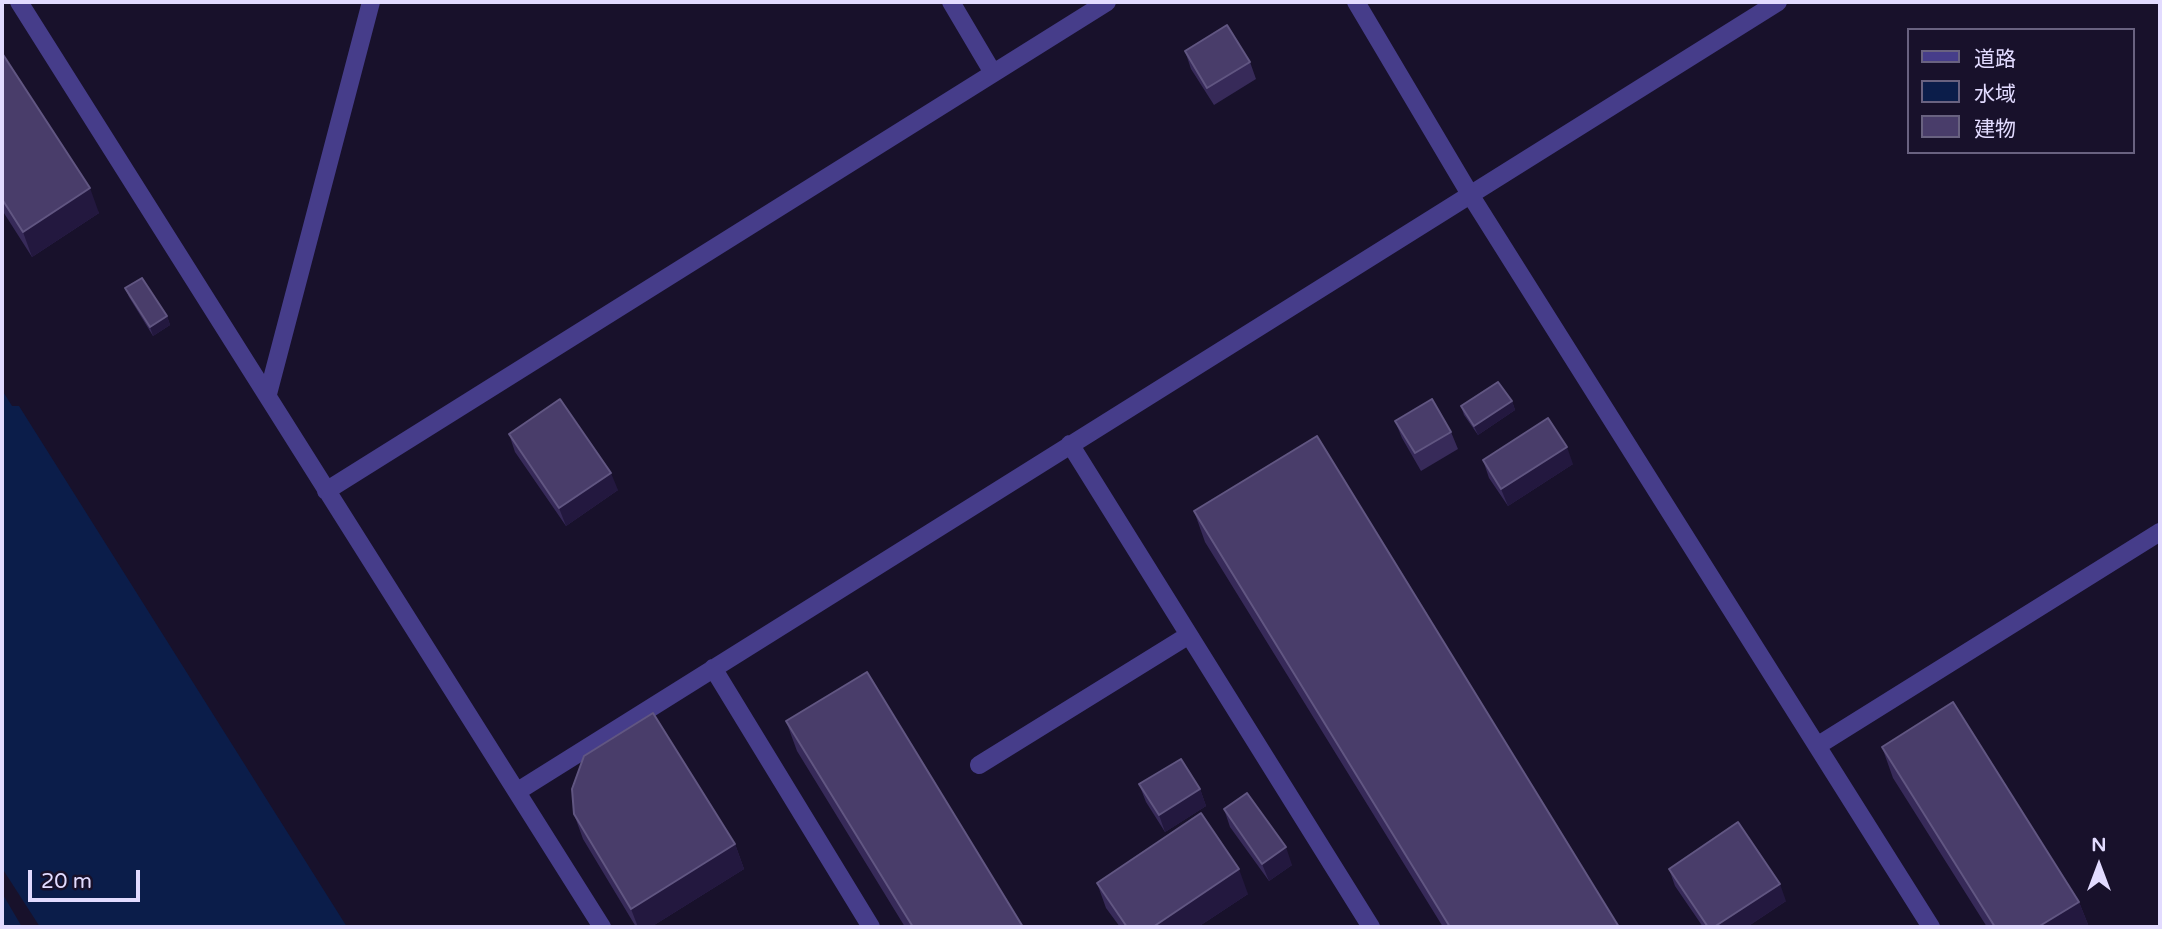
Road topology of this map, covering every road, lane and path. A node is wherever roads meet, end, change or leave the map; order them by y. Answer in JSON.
{"nodes":[{"id":1,"x":19,"y":2,"type":"edge"},
{"id":2,"x":371,"y":2,"type":"edge"},
{"id":3,"x":951,"y":2,"type":"edge"},
{"id":4,"x":1107,"y":2,"type":"edge"},
{"id":5,"x":1356,"y":2,"type":"edge"},
{"id":6,"x":1778,"y":2,"type":"edge"},
{"id":7,"x":993,"y":73,"type":"junction"},
{"id":8,"x":1471,"y":196,"type":"junction"},
{"id":9,"x":268,"y":394,"type":"junction"},
{"id":10,"x":1070,"y":444,"type":"junction"},
{"id":11,"x":326,"y":491,"type":"junction"},
{"id":12,"x":2160,"y":532,"type":"edge"},
{"id":13,"x":1189,"y":635,"type":"junction"},
{"id":14,"x":713,"y":668,"type":"junction"},
{"id":15,"x":1817,"y":746,"type":"junction"},
{"id":16,"x":978,"y":765,"type":"dead end"},
{"id":17,"x":518,"y":791,"type":"junction"},
{"id":18,"x":602,"y":927,"type":"edge"},
{"id":19,"x":871,"y":927,"type":"edge"},
{"id":20,"x":1371,"y":927,"type":"edge"},
{"id":21,"x":1931,"y":927,"type":"edge"}],
"edges":[{"from":1,"to":9,"type":"lane"},
{"from":2,"to":9,"type":"lane"},
{"from":3,"to":7,"type":"lane"},
{"from":4,"to":7,"type":"lane"},
{"from":5,"to":8,"type":"lane"},
{"from":6,"to":8,"type":"lane"},
{"from":7,"to":11,"type":"lane"},
{"from":8,"to":10,"type":"lane"},
{"from":8,"to":15,"type":"lane"},
{"from":9,"to":11,"type":"lane"},
{"from":10,"to":13,"type":"lane"},
{"from":10,"to":14,"type":"lane"},
{"from":11,"to":17,"type":"lane"},
{"from":12,"to":15,"type":"lane"},
{"from":13,"to":16,"type":"lane"},
{"from":13,"to":20,"type":"lane"},
{"from":14,"to":17,"type":"lane"},
{"from":14,"to":19,"type":"lane"},
{"from":15,"to":21,"type":"lane"},
{"from":17,"to":18,"type":"lane"}]}
